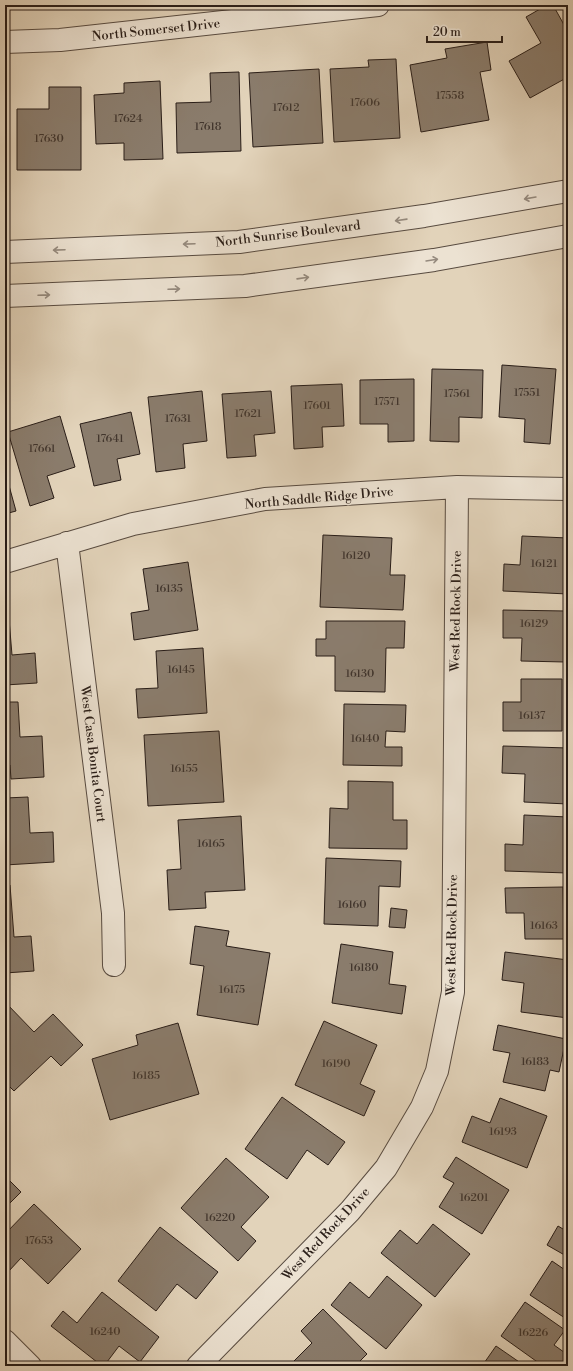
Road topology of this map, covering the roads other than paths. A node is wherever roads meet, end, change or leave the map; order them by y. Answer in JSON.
{"nodes":[{"id":1,"x":378,"y":5,"type":"edge"},
{"id":2,"x":283,"y":10,"type":"edge"},
{"id":3,"x":5,"y":42,"type":"edge"},
{"id":4,"x":568,"y":191,"type":"edge"},
{"id":5,"x":568,"y":236,"type":"edge"},
{"id":6,"x":5,"y":252,"type":"edge"},
{"id":7,"x":5,"y":296,"type":"edge"},
{"id":8,"x":457,"y":487,"type":"junction"},
{"id":9,"x":568,"y":489,"type":"edge"},
{"id":10,"x":67,"y":543,"type":"junction"},
{"id":11,"x":5,"y":562,"type":"edge"},
{"id":12,"x":114,"y":965,"type":"dead end"},
{"id":13,"x":5,"y":1341,"type":"edge"},
{"id":14,"x":30,"y":1366,"type":"edge"},
{"id":15,"x":198,"y":1366,"type":"edge"}],
"edges":[{"from":1,"to":2,"type":"street","name":"North Somerset Drive"},
{"from":2,"to":3,"type":"street","name":"North Somerset Drive"},
{"from":4,"to":6,"type":"street","name":"North Sunrise Boulevard","one_way":true},
{"from":7,"to":5,"type":"street","one_way":true},
{"from":8,"to":9,"type":"street","name":"North Saddle Ridge Drive"},
{"from":8,"to":10,"type":"street","name":"North Saddle Ridge Drive"},
{"from":8,"to":15,"type":"street","name":"West Red Rock Drive"},
{"from":10,"to":11,"type":"street","name":"North Saddle Ridge Drive"},
{"from":10,"to":12,"type":"street","name":"West Casa Bonita Court"},
{"from":13,"to":14,"type":"street"}]}
